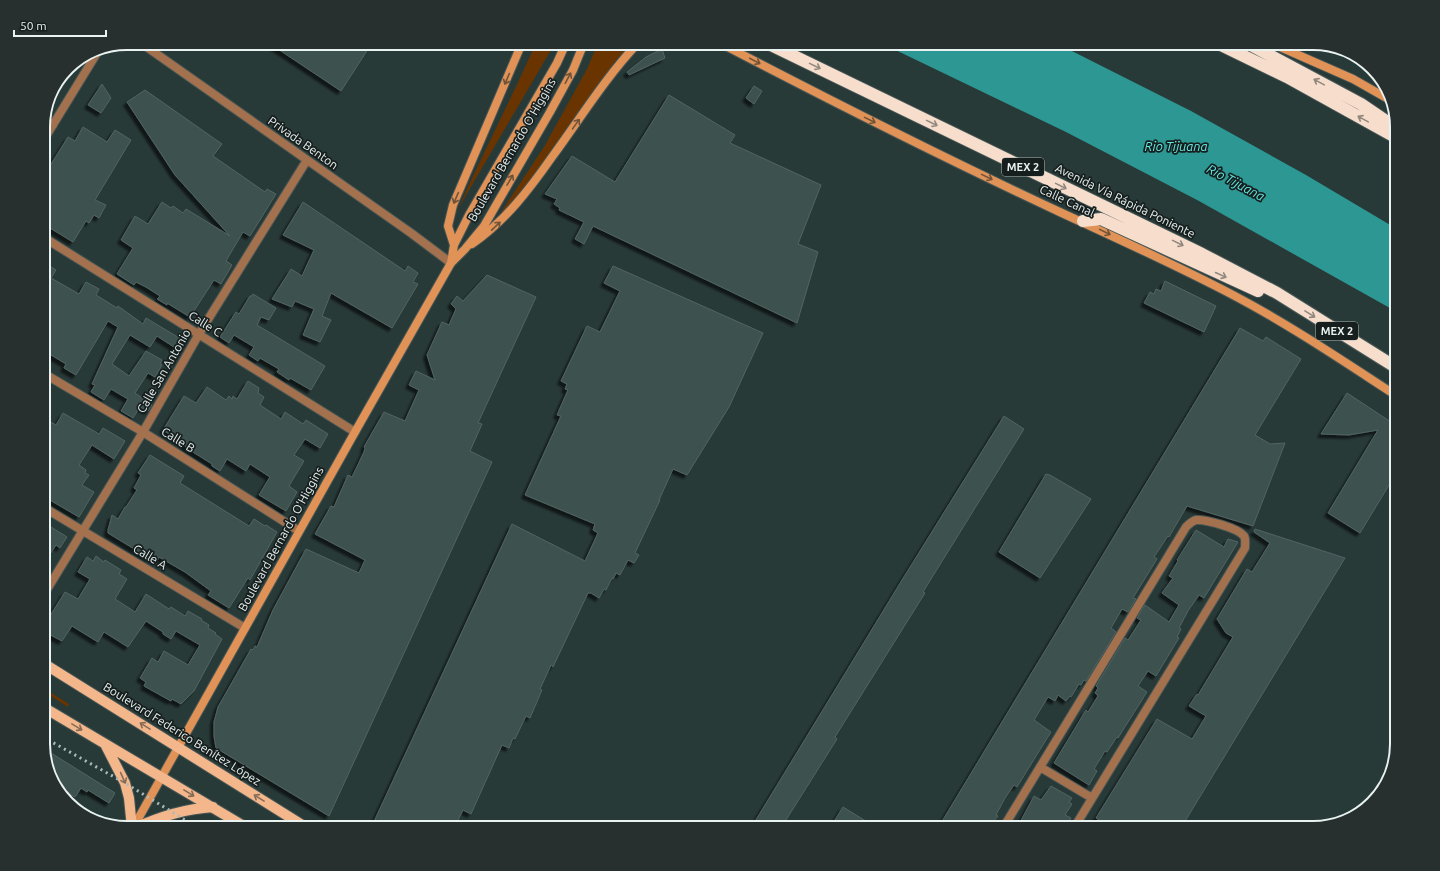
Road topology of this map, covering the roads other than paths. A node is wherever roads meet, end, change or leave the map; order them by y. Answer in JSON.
{"nodes":[{"id":1,"x":151,"y":50,"type":"edge"},
{"id":2,"x":519,"y":50,"type":"edge"},
{"id":3,"x":563,"y":50,"type":"edge"},
{"id":4,"x":581,"y":50,"type":"edge"},
{"id":5,"x":631,"y":50,"type":"edge"},
{"id":6,"x":733,"y":50,"type":"edge"},
{"id":7,"x":781,"y":50,"type":"edge"},
{"id":8,"x":1231,"y":50,"type":"edge"},
{"id":9,"x":1260,"y":50,"type":"edge"},
{"id":10,"x":1287,"y":50,"type":"edge"},
{"id":11,"x":94,"y":57,"type":"edge"},
{"id":12,"x":1383,"y":96,"type":"edge"},
{"id":13,"x":50,"y":123,"type":"edge"},
{"id":14,"x":53,"y":125,"type":"junction"},
{"id":15,"x":1390,"y":126,"type":"edge"},
{"id":16,"x":50,"y":130,"type":"edge"},
{"id":17,"x":1390,"y":134,"type":"edge"},
{"id":18,"x":307,"y":160,"type":"junction"},
{"id":19,"x":1083,"y":221,"type":"junction"},
{"id":20,"x":50,"y":241,"type":"edge"},
{"id":21,"x":454,"y":245,"type":"junction"},
{"id":22,"x":465,"y":249,"type":"junction"},
{"id":23,"x":451,"y":263,"type":"junction"},
{"id":24,"x":1277,"y":293,"type":"junction"},
{"id":25,"x":199,"y":334,"type":"junction"},
{"id":26,"x":1390,"y":364,"type":"edge"},
{"id":27,"x":50,"y":377,"type":"edge"},
{"id":28,"x":1390,"y":391,"type":"edge"},
{"id":29,"x":143,"y":432,"type":"junction"},
{"id":30,"x":355,"y":432,"type":"junction"},
{"id":31,"x":50,"y":511,"type":"edge"},
{"id":32,"x":83,"y":531,"type":"junction"},
{"id":33,"x":299,"y":531,"type":"junction"},
{"id":34,"x":50,"y":585,"type":"edge"},
{"id":35,"x":244,"y":628,"type":"junction"},
{"id":36,"x":50,"y":667,"type":"edge"},
{"id":37,"x":50,"y":711,"type":"edge"},
{"id":38,"x":105,"y":744,"type":"junction"},
{"id":39,"x":178,"y":747,"type":"junction"},
{"id":40,"x":1040,"y":767,"type":"junction"},
{"id":41,"x":161,"y":777,"type":"junction"},
{"id":42,"x":1092,"y":798,"type":"junction"},
{"id":43,"x":213,"y":807,"type":"junction"},
{"id":44,"x":132,"y":821,"type":"edge"},
{"id":45,"x":137,"y":821,"type":"edge"},
{"id":46,"x":153,"y":821,"type":"edge"},
{"id":47,"x":236,"y":821,"type":"edge"},
{"id":48,"x":296,"y":821,"type":"edge"},
{"id":49,"x":1007,"y":821,"type":"edge"},
{"id":50,"x":1078,"y":821,"type":"edge"}],
"edges":[{"from":1,"to":18,"type":"street","name":"Privada Benton"},
{"from":2,"to":21,"type":"main road","one_way":true},
{"from":3,"to":21,"type":"main road","name":"Boulevard Bernardo O'Higgins"},
{"from":22,"to":4,"type":"main road","name":"Boulevard Bernardo O'Higgins","one_way":true},
{"from":22,"to":5,"type":"main road","one_way":true},
{"from":6,"to":19,"type":"main road","name":"Calle Canal","one_way":true},
{"from":7,"to":24,"type":"highway","name":"Avenida Vía Rápida Poniente","number":"MEX 2","one_way":true},
{"from":17,"to":8,"type":"highway","one_way":true},
{"from":15,"to":9,"type":"highway","one_way":true},
{"from":10,"to":12,"type":"main road"},
{"from":11,"to":14,"type":"street"},
{"from":13,"to":14,"type":"street"},
{"from":14,"to":16,"type":"street"},
{"from":18,"to":23,"type":"street","name":"Privada Benton"},
{"from":18,"to":25,"type":"street","name":"Calle San Antonio"},
{"from":19,"to":24,"type":"highway","one_way":true},
{"from":19,"to":28,"type":"main road","name":"Calle Canal","one_way":true},
{"from":20,"to":25,"type":"street","name":"Calle C"},
{"from":21,"to":23,"type":"main road","name":"Boulevard Bernardo O'Higgins"},
{"from":22,"to":23,"type":"main road","name":"Boulevard Bernardo O'Higgins"},
{"from":23,"to":30,"type":"main road","name":"Boulevard Bernardo O'Higgins"},
{"from":24,"to":26,"type":"highway","name":"Avenida Vía Rápida Poniente","number":"MEX 2","one_way":true},
{"from":25,"to":29,"type":"street","name":"Calle San Antonio"},
{"from":25,"to":30,"type":"street","name":"Calle C"},
{"from":27,"to":29,"type":"street","name":"Calle B"},
{"from":29,"to":32,"type":"street","name":"Calle San Antonio"},
{"from":29,"to":33,"type":"street","name":"Calle B"},
{"from":30,"to":33,"type":"main road","name":"Boulevard Bernardo O'Higgins"},
{"from":31,"to":32,"type":"street","name":"Calle A"},
{"from":32,"to":34,"type":"street","name":"Calle San Antonio"},
{"from":32,"to":35,"type":"street","name":"Calle A"},
{"from":33,"to":35,"type":"main road","name":"Boulevard Bernardo O'Higgins"},
{"from":35,"to":39,"type":"main road","name":"Boulevard Bernardo O'Higgins"},
{"from":39,"to":36,"type":"main road","name":"Boulevard Federico Benítez López","one_way":true},
{"from":37,"to":38,"type":"main road","one_way":true},
{"from":38,"to":41,"type":"main road"},
{"from":38,"to":44,"type":"main road","one_way":true},
{"from":39,"to":41,"type":"main road","name":"Boulevard Bernardo O'Higgins"},
{"from":48,"to":39,"type":"main road","name":"Boulevard Federico Benítez López","one_way":true},
{"from":40,"to":42,"type":"street"},
{"from":40,"to":42,"type":"street"},
{"from":40,"to":49,"type":"street"},
{"from":41,"to":43,"type":"main road","one_way":true},
{"from":41,"to":45,"type":"main road","name":"Boulevard Bernardo O'Higgins"},
{"from":42,"to":50,"type":"street"},
{"from":43,"to":46,"type":"main road"},
{"from":43,"to":47,"type":"main road"}]}
